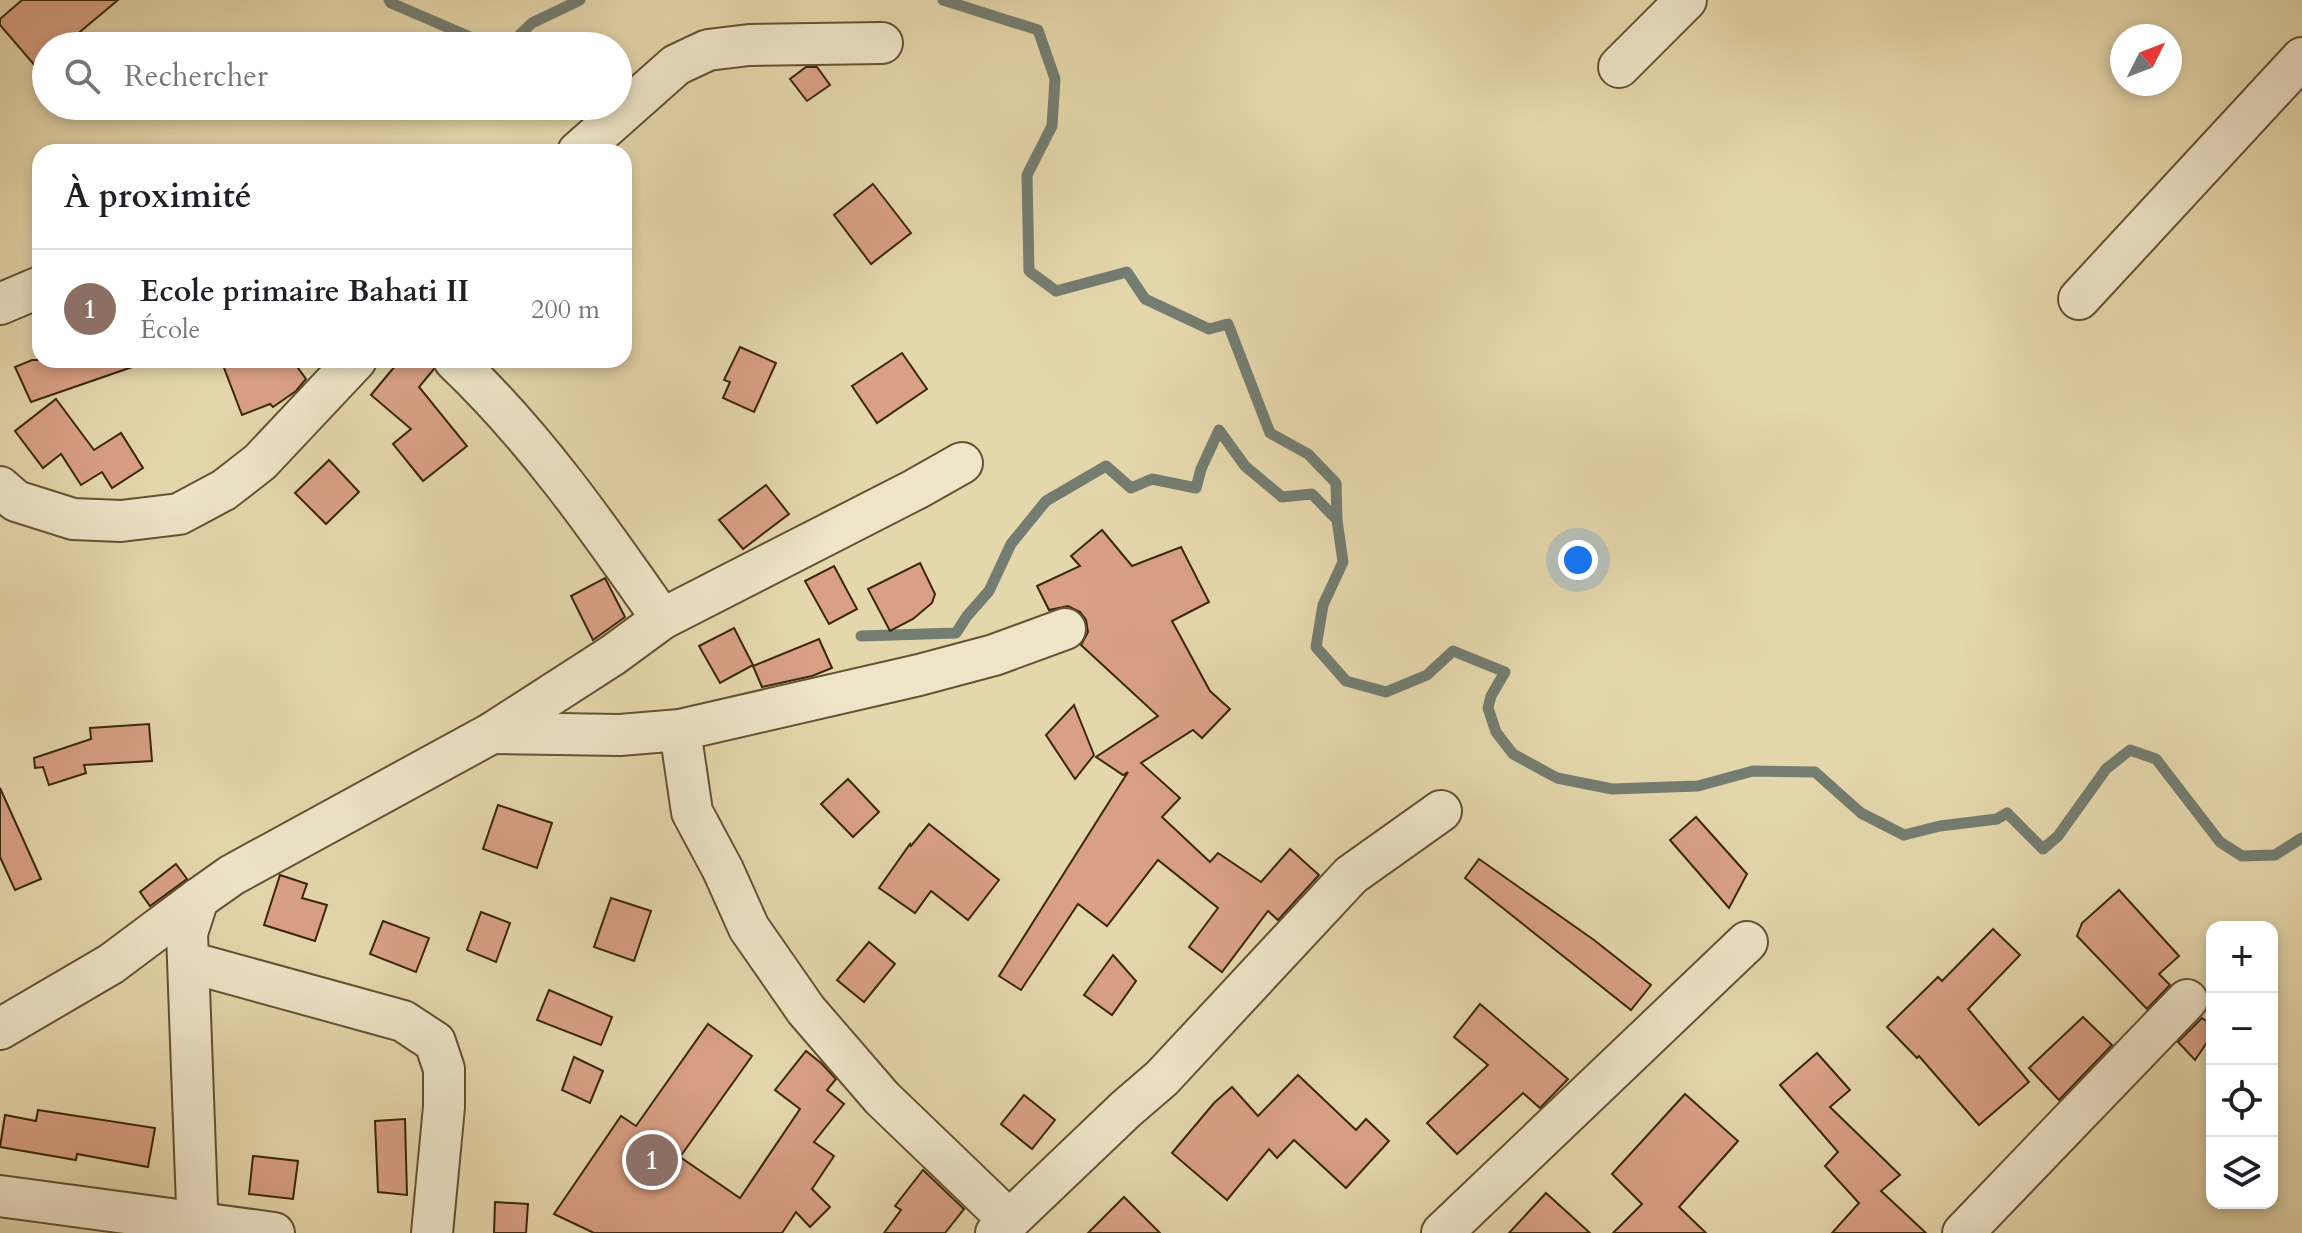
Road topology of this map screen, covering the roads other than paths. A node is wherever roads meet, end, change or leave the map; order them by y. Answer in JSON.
{"nodes":[{"id":1,"x":1686,"y":0,"type":"edge"},
{"id":2,"x":882,"y":43,"type":"dead end"},
{"id":3,"x":2302,"y":58,"type":"edge"},
{"id":4,"x":1619,"y":67,"type":"dead end"},
{"id":5,"x":632,"y":104,"type":"edge"},
{"id":6,"x":614,"y":120,"type":"edge"},
{"id":7,"x":587,"y":144,"type":"edge"},
{"id":8,"x":32,"y":290,"type":"edge"},
{"id":9,"x":2079,"y":299,"type":"dead end"},
{"id":10,"x":0,"y":304,"type":"edge"},
{"id":11,"x":348,"y":368,"type":"edge"},
{"id":12,"x":463,"y":368,"type":"edge"},
{"id":13,"x":962,"y":463,"type":"dead end"},
{"id":14,"x":0,"y":487,"type":"edge"},
{"id":15,"x":662,"y":619,"type":"junction"},
{"id":16,"x":1065,"y":629,"type":"dead end"},
{"id":17,"x":680,"y":730,"type":"junction"},
{"id":18,"x":492,"y":733,"type":"junction"},
{"id":19,"x":1441,"y":811,"type":"dead end"},
{"id":20,"x":198,"y":899,"type":"junction"},
{"id":21,"x":1747,"y":942,"type":"dead end"},
{"id":22,"x":189,"y":962,"type":"junction"},
{"id":23,"x":2187,"y":1000,"type":"dead end"},
{"id":24,"x":0,"y":1029,"type":"edge"},
{"id":25,"x":0,"y":1196,"type":"edge"},
{"id":26,"x":1002,"y":1227,"type":"edge"},
{"id":27,"x":198,"y":1228,"type":"edge"},
{"id":28,"x":274,"y":1233,"type":"edge"},
{"id":29,"x":432,"y":1233,"type":"edge"},
{"id":30,"x":1442,"y":1233,"type":"edge"},
{"id":31,"x":1963,"y":1233,"type":"edge"}],
"edges":[{"from":1,"to":4,"type":"street"},
{"from":2,"to":5,"type":"street"},
{"from":3,"to":9,"type":"street"},
{"from":6,"to":7,"type":"street"},
{"from":8,"to":10,"type":"street"},
{"from":11,"to":14,"type":"street"},
{"from":12,"to":15,"type":"street"},
{"from":13,"to":15,"type":"street"},
{"from":15,"to":18,"type":"street"},
{"from":16,"to":17,"type":"street"},
{"from":17,"to":18,"type":"street"},
{"from":17,"to":26,"type":"street"},
{"from":18,"to":20,"type":"street"},
{"from":19,"to":26,"type":"street"},
{"from":20,"to":22,"type":"street"},
{"from":20,"to":24,"type":"street"},
{"from":21,"to":30,"type":"street"},
{"from":22,"to":27,"type":"street"},
{"from":22,"to":29,"type":"street"},
{"from":23,"to":31,"type":"street"},
{"from":25,"to":27,"type":"street"},
{"from":27,"to":28,"type":"street"}]}
